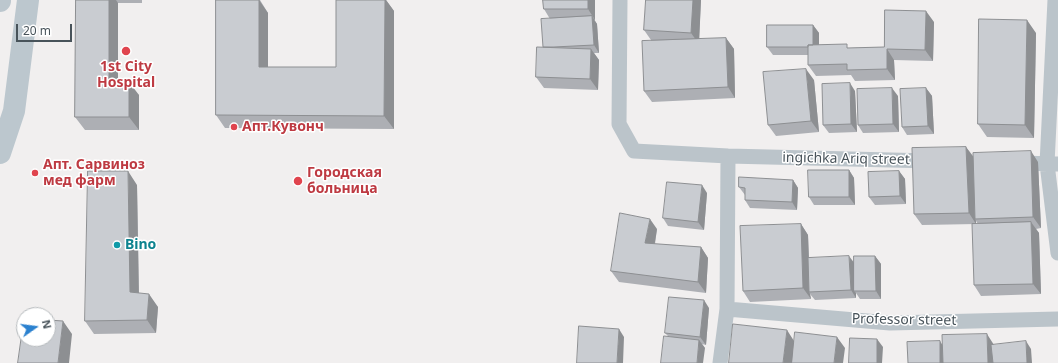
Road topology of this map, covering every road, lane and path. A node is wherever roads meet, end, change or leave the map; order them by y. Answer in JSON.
{"nodes":[{"id":1,"x":28,"y":0,"type":"edge"},
{"id":2,"x":620,"y":0,"type":"edge"},
{"id":3,"x":1055,"y":0,"type":"edge"},
{"id":4,"x":0,"y":153,"type":"edge"},
{"id":5,"x":728,"y":156,"type":"junction"},
{"id":6,"x":943,"y":161,"type":"edge"},
{"id":7,"x":1007,"y":163,"type":"edge"},
{"id":8,"x":1053,"y":164,"type":"edge"},
{"id":9,"x":1058,"y":253,"type":"edge"},
{"id":10,"x":727,"y":309,"type":"junction"},
{"id":11,"x":1058,"y":319,"type":"edge"},
{"id":12,"x":720,"y":363,"type":"edge"}],
"edges":[{"from":1,"to":4,"type":"main road"},
{"from":2,"to":5,"type":"street","name":"ingichka Ariq street"},
{"from":3,"to":8,"type":"street"},
{"from":5,"to":6,"type":"street","name":"ingichka Ariq street"},
{"from":5,"to":10,"type":"street"},
{"from":7,"to":8,"type":"street"},
{"from":8,"to":9,"type":"street"},
{"from":10,"to":11,"type":"street","name":"Professor street"},
{"from":10,"to":12,"type":"street"}]}
